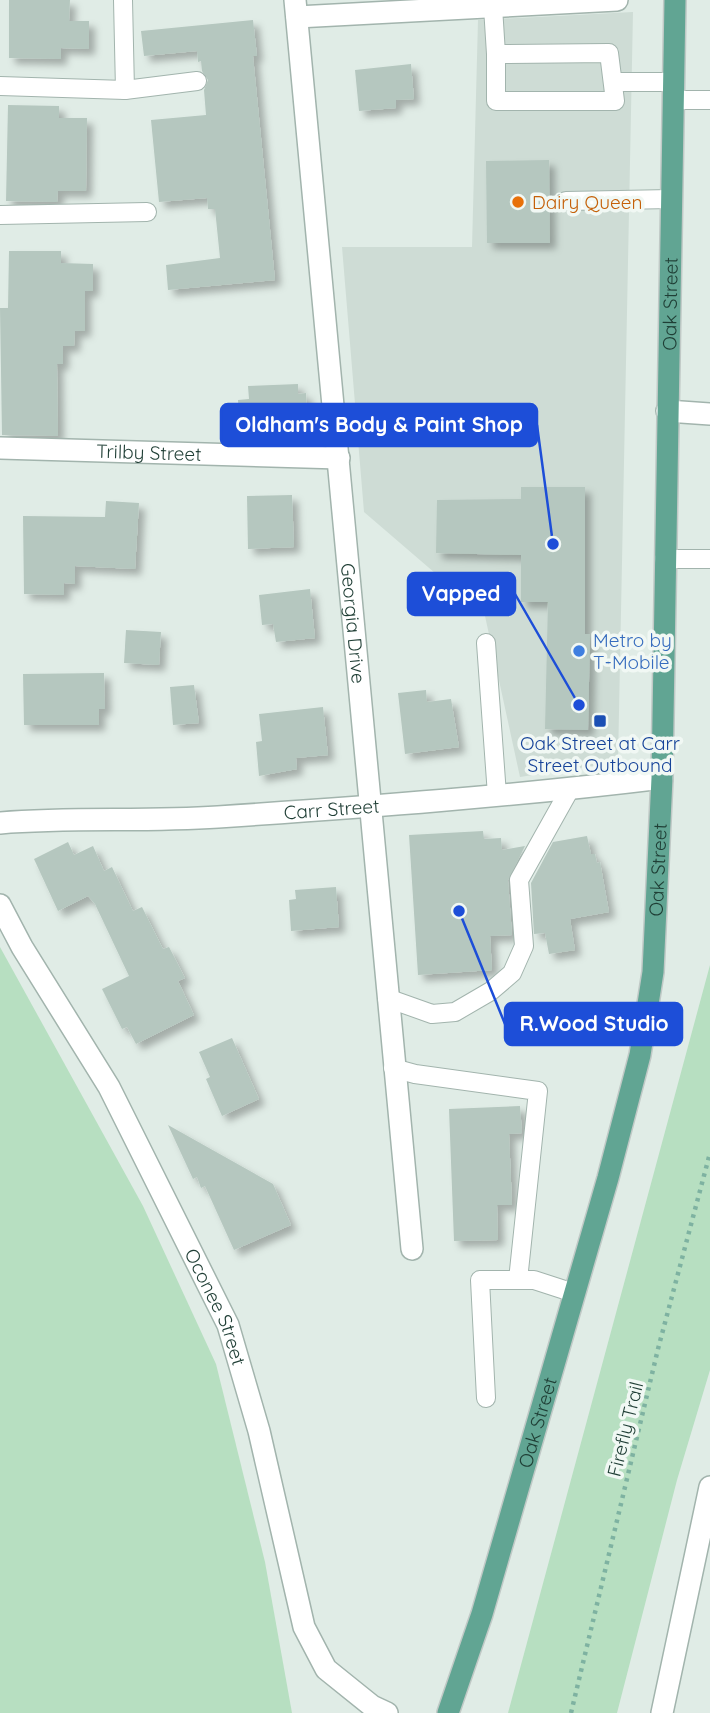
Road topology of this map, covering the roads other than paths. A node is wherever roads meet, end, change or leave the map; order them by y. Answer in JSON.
{"nodes":[{"id":1,"x":122,"y":0,"type":"edge"},
{"id":2,"x":617,"y":0,"type":"edge"},
{"id":3,"x":675,"y":0,"type":"edge"},
{"id":4,"x":493,"y":7,"type":"junction"},
{"id":5,"x":296,"y":8,"type":"edge"},
{"id":6,"x":496,"y":54,"type":"junction"},
{"id":7,"x":197,"y":81,"type":"dead end"},
{"id":8,"x":614,"y":82,"type":"junction"},
{"id":9,"x":0,"y":86,"type":"edge"},
{"id":10,"x":125,"y":90,"type":"junction"},
{"id":11,"x":675,"y":91,"type":"junction"},
{"id":12,"x":710,"y":100,"type":"edge"},
{"id":13,"x":671,"y":199,"type":"junction"},
{"id":14,"x":566,"y":201,"type":"dead end"},
{"id":15,"x":147,"y":212,"type":"dead end"},
{"id":16,"x":0,"y":215,"type":"edge"},
{"id":17,"x":667,"y":411,"type":"junction"},
{"id":18,"x":710,"y":414,"type":"edge"},
{"id":19,"x":0,"y":448,"type":"edge"},
{"id":20,"x":339,"y":458,"type":"junction"},
{"id":21,"x":664,"y":559,"type":"junction"},
{"id":22,"x":710,"y":559,"type":"edge"},
{"id":23,"x":486,"y":643,"type":"dead end"},
{"id":24,"x":662,"y":778,"type":"junction"},
{"id":25,"x":570,"y":789,"type":"junction"},
{"id":26,"x":496,"y":795,"type":"junction"},
{"id":27,"x":369,"y":804,"type":"junction"},
{"id":28,"x":0,"y":823,"type":"edge"},
{"id":29,"x":0,"y":905,"type":"edge"},
{"id":30,"x":387,"y":998,"type":"junction"},
{"id":31,"x":393,"y":1068,"type":"junction"},
{"id":32,"x":412,"y":1248,"type":"dead end"},
{"id":33,"x":518,"y":1280,"type":"junction"},
{"id":34,"x":574,"y":1293,"type":"junction"},
{"id":35,"x":486,"y":1398,"type":"dead end"},
{"id":36,"x":710,"y":1487,"type":"edge"},
{"id":37,"x":387,"y":1713,"type":"edge"},
{"id":38,"x":448,"y":1713,"type":"edge"},
{"id":39,"x":662,"y":1713,"type":"edge"}],
"edges":[{"from":1,"to":10,"type":"lane"},
{"from":2,"to":4,"type":"street"},
{"from":3,"to":11,"type":"main road","name":"Oak Street"},
{"from":4,"to":5,"type":"street"},
{"from":4,"to":6,"type":"lane"},
{"from":5,"to":20,"type":"street","name":"Georgia Drive"},
{"from":6,"to":8,"type":"lane"},
{"from":6,"to":8,"type":"lane"},
{"from":7,"to":10,"type":"lane"},
{"from":8,"to":11,"type":"lane"},
{"from":9,"to":10,"type":"lane"},
{"from":11,"to":12,"type":"lane"},
{"from":11,"to":13,"type":"main road","name":"Oak Street"},
{"from":13,"to":14,"type":"lane"},
{"from":13,"to":17,"type":"main road","name":"Oak Street"},
{"from":15,"to":16,"type":"lane"},
{"from":17,"to":18,"type":"street"},
{"from":17,"to":21,"type":"main road","name":"Oak Street"},
{"from":19,"to":20,"type":"street","name":"Trilby Street"},
{"from":20,"to":27,"type":"street","name":"Georgia Drive"},
{"from":21,"to":22,"type":"lane"},
{"from":21,"to":24,"type":"main road","name":"Oak Street"},
{"from":23,"to":26,"type":"lane"},
{"from":24,"to":25,"type":"street","name":"Carr Street"},
{"from":24,"to":34,"type":"main road","name":"Oak Street"},
{"from":25,"to":26,"type":"street","name":"Carr Street"},
{"from":25,"to":30,"type":"lane"},
{"from":26,"to":27,"type":"street","name":"Carr Street"},
{"from":27,"to":28,"type":"street","name":"Carr Street"},
{"from":27,"to":30,"type":"street","name":"Georgia Drive"},
{"from":29,"to":37,"type":"street","name":"Oconee Street"},
{"from":30,"to":31,"type":"street","name":"Georgia Drive"},
{"from":31,"to":32,"type":"street","name":"Georgia Drive"},
{"from":31,"to":33,"type":"lane"},
{"from":33,"to":34,"type":"lane"},
{"from":33,"to":35,"type":"lane"},
{"from":34,"to":38,"type":"main road","name":"Oak Street"},
{"from":36,"to":39,"type":"street"}]}
